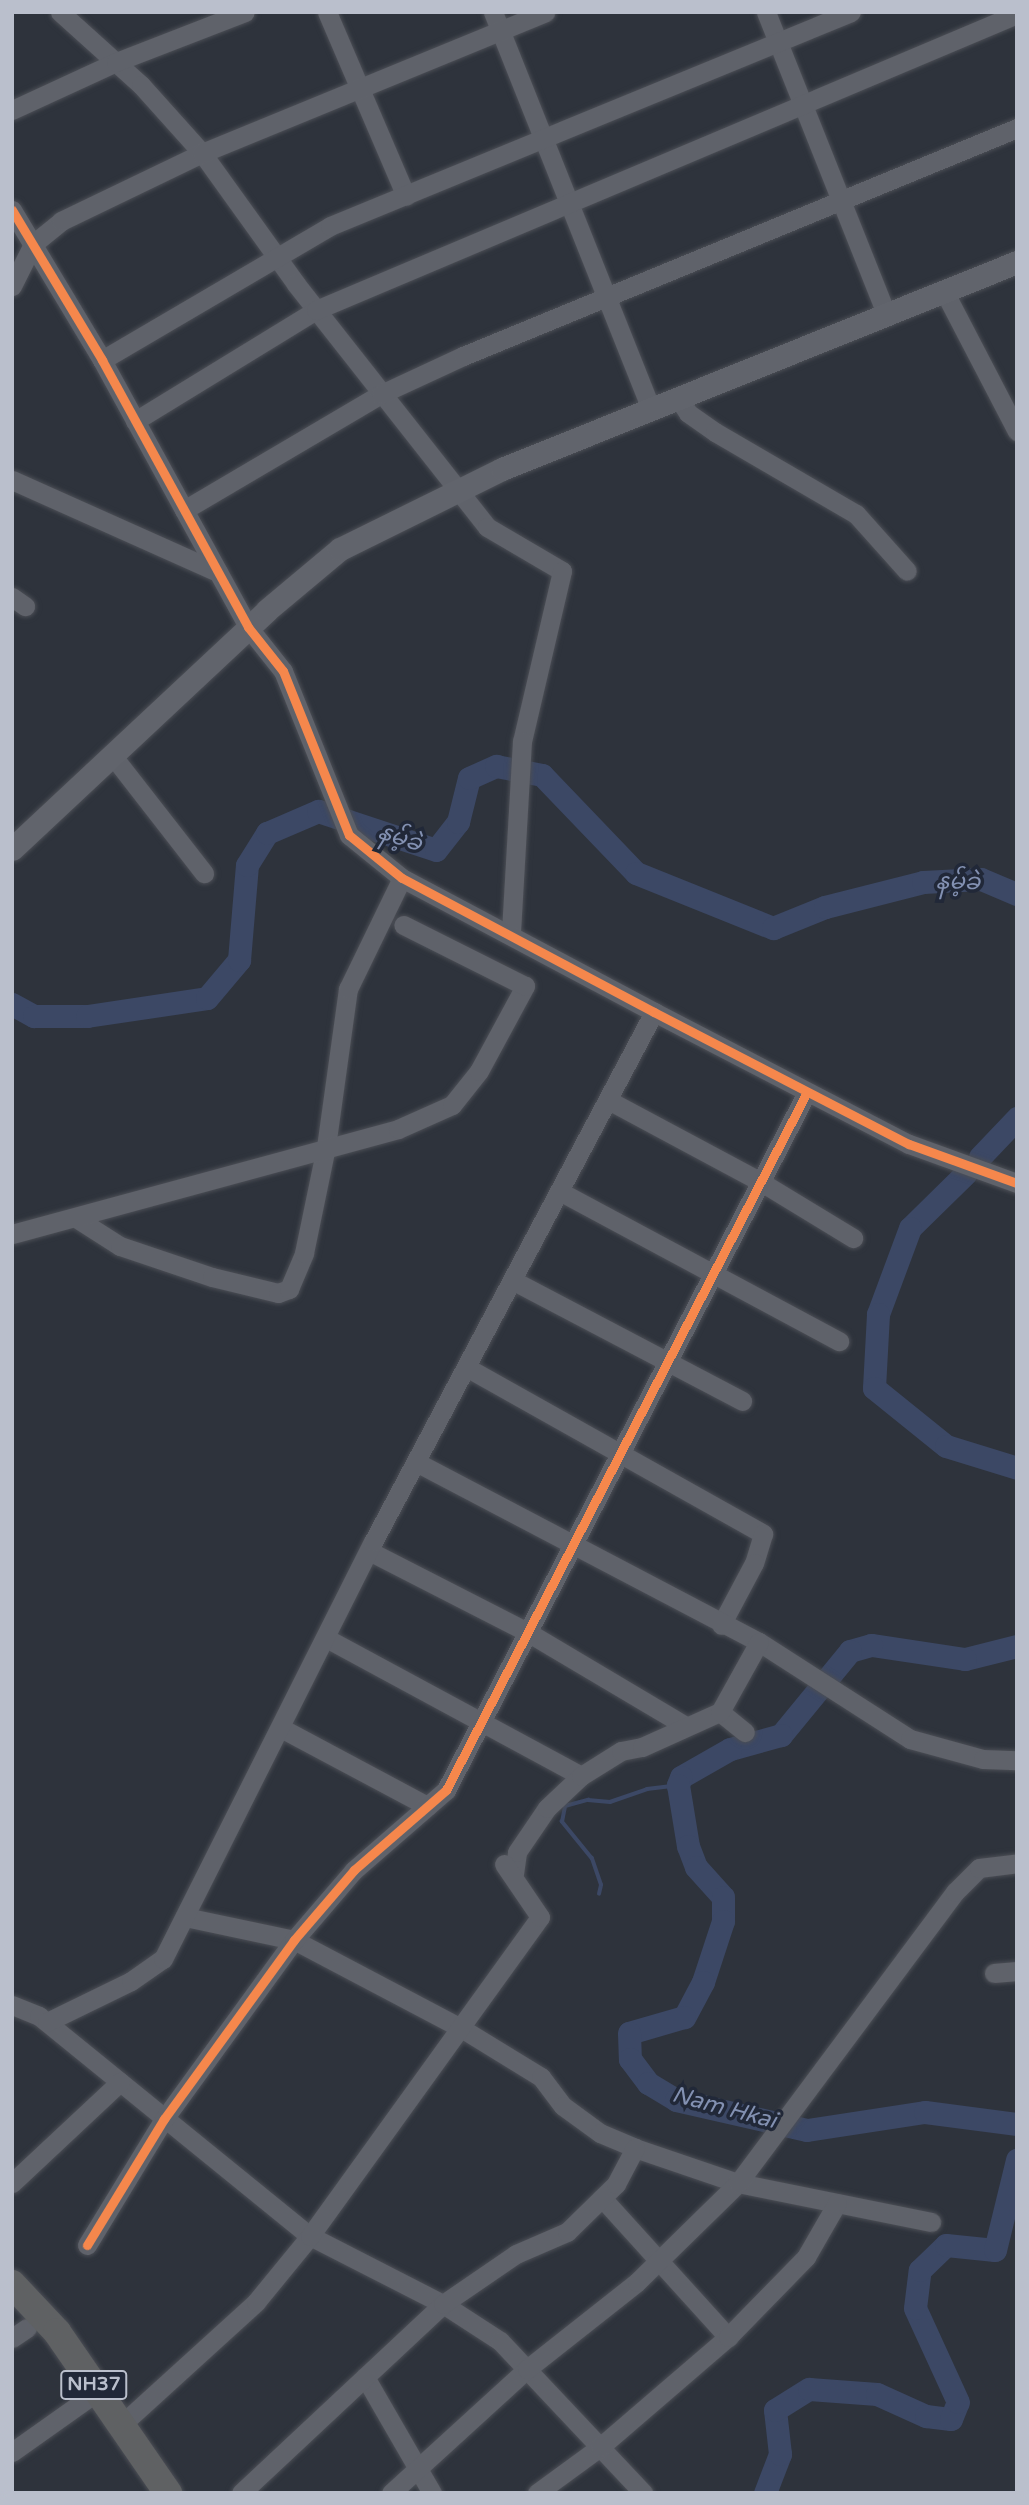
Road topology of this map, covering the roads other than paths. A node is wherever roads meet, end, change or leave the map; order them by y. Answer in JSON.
{"nodes":[{"id":1,"x":60,"y":12,"type":"edge"},
{"id":2,"x":245,"y":12,"type":"edge"},
{"id":3,"x":327,"y":12,"type":"edge"},
{"id":4,"x":545,"y":12,"type":"edge"},
{"id":5,"x":766,"y":12,"type":"edge"},
{"id":6,"x":851,"y":12,"type":"edge"},
{"id":7,"x":1017,"y":14,"type":"edge"},
{"id":8,"x":497,"y":21,"type":"edge"},
{"id":9,"x":777,"y":41,"type":"junction"},
{"id":10,"x":116,"y":62,"type":"junction"},
{"id":11,"x":363,"y":87,"type":"junction"},
{"id":12,"x":802,"y":102,"type":"junction"},
{"id":13,"x":12,"y":110,"type":"edge"},
{"id":14,"x":1017,"y":128,"type":"edge"},
{"id":15,"x":545,"y":141,"type":"junction"},
{"id":16,"x":202,"y":153,"type":"junction"},
{"id":17,"x":406,"y":196,"type":"junction"},
{"id":18,"x":568,"y":200,"type":"junction"},
{"id":19,"x":840,"y":200,"type":"junction"},
{"id":20,"x":12,"y":210,"type":"edge"},
{"id":21,"x":33,"y":244,"type":"junction"},
{"id":22,"x":275,"y":254,"type":"junction"},
{"id":23,"x":1017,"y":262,"type":"edge"},
{"id":24,"x":12,"y":286,"type":"edge"},
{"id":25,"x":944,"y":291,"type":"junction"},
{"id":26,"x":606,"y":296,"type":"junction"},
{"id":27,"x":316,"y":310,"type":"junction"},
{"id":28,"x":886,"y":314,"type":"junction"},
{"id":29,"x":102,"y":360,"type":"junction"},
{"id":30,"x":381,"y":394,"type":"junction"},
{"id":31,"x":678,"y":398,"type":"junction"},
{"id":32,"x":651,"y":409,"type":"junction"},
{"id":33,"x":135,"y":421,"type":"junction"},
{"id":34,"x":1017,"y":431,"type":"edge"},
{"id":35,"x":12,"y":481,"type":"edge"},
{"id":36,"x":456,"y":491,"type":"junction"},
{"id":37,"x":184,"y":510,"type":"junction"},
{"id":38,"x":907,"y":571,"type":"dead end"},
{"id":39,"x":218,"y":572,"type":"junction"},
{"id":40,"x":248,"y":627,"type":"junction"},
{"id":41,"x":112,"y":755,"type":"junction"},
{"id":42,"x":12,"y":849,"type":"edge"},
{"id":43,"x":204,"y":873,"type":"dead end"},
{"id":44,"x":402,"y":878,"type":"junction"},
{"id":45,"x":403,"y":925,"type":"dead end"},
{"id":46,"x":511,"y":934,"type":"junction"},
{"id":47,"x":654,"y":1012,"type":"junction"},
{"id":48,"x":807,"y":1092,"type":"junction"},
{"id":49,"x":608,"y":1100,"type":"junction"},
{"id":50,"x":326,"y":1147,"type":"junction"},
{"id":51,"x":761,"y":1182,"type":"junction"},
{"id":52,"x":1017,"y":1184,"type":"edge"},
{"id":53,"x":559,"y":1191,"type":"junction"},
{"id":54,"x":76,"y":1218,"type":"junction"},
{"id":55,"x":12,"y":1234,"type":"edge"},
{"id":56,"x":853,"y":1238,"type":"dead end"},
{"id":57,"x":714,"y":1275,"type":"junction"},
{"id":58,"x":512,"y":1280,"type":"junction"},
{"id":59,"x":839,"y":1341,"type":"dead end"},
{"id":60,"x":669,"y":1363,"type":"junction"},
{"id":61,"x":466,"y":1367,"type":"junction"},
{"id":62,"x":742,"y":1401,"type":"dead end"},
{"id":63,"x":622,"y":1456,"type":"junction"},
{"id":64,"x":416,"y":1462,"type":"junction"},
{"id":65,"x":576,"y":1547,"type":"junction"},
{"id":66,"x":369,"y":1551,"type":"junction"},
{"id":67,"x":721,"y":1625,"type":"junction"},
{"id":68,"x":529,"y":1633,"type":"junction"},
{"id":69,"x":326,"y":1638,"type":"junction"},
{"id":70,"x":760,"y":1642,"type":"junction"},
{"id":71,"x":720,"y":1712,"type":"junction"},
{"id":72,"x":480,"y":1724,"type":"junction"},
{"id":73,"x":684,"y":1725,"type":"junction"},
{"id":74,"x":281,"y":1728,"type":"junction"},
{"id":75,"x":745,"y":1732,"type":"dead end"},
{"id":76,"x":1017,"y":1760,"type":"edge"},
{"id":77,"x":581,"y":1776,"type":"junction"},
{"id":78,"x":428,"y":1806,"type":"junction"},
{"id":79,"x":1017,"y":1863,"type":"edge"},
{"id":80,"x":185,"y":1917,"type":"junction"},
{"id":81,"x":294,"y":1940,"type":"junction"},
{"id":82,"x":1017,"y":1970,"type":"edge"},
{"id":83,"x":994,"y":1973,"type":"dead end"},
{"id":84,"x":12,"y":2005,"type":"edge"},
{"id":85,"x":47,"y":2022,"type":"junction"},
{"id":86,"x":461,"y":2028,"type":"junction"},
{"id":87,"x":120,"y":2082,"type":"junction"},
{"id":88,"x":164,"y":2119,"type":"junction"},
{"id":89,"x":635,"y":2148,"type":"junction"},
{"id":90,"x":12,"y":2183,"type":"edge"},
{"id":91,"x":738,"y":2183,"type":"junction"},
{"id":92,"x":602,"y":2198,"type":"junction"},
{"id":93,"x":837,"y":2203,"type":"junction"},
{"id":94,"x":931,"y":2222,"type":"dead end"},
{"id":95,"x":310,"y":2236,"type":"junction"},
{"id":96,"x":87,"y":2245,"type":"dead end"},
{"id":97,"x":659,"y":2259,"type":"junction"},
{"id":98,"x":12,"y":2284,"type":"edge"},
{"id":99,"x":443,"y":2304,"type":"junction"},
{"id":100,"x":728,"y":2337,"type":"junction"},
{"id":101,"x":527,"y":2369,"type":"junction"},
{"id":102,"x":365,"y":2377,"type":"junction"},
{"id":103,"x":98,"y":2391,"type":"junction"},
{"id":104,"x":121,"y":2425,"type":"junction"},
{"id":105,"x":600,"y":2447,"type":"junction"},
{"id":106,"x":12,"y":2452,"type":"edge"},
{"id":107,"x":418,"y":2468,"type":"junction"},
{"id":108,"x":168,"y":2493,"type":"edge"},
{"id":109,"x":241,"y":2493,"type":"edge"},
{"id":110,"x":391,"y":2493,"type":"edge"},
{"id":111,"x":432,"y":2493,"type":"edge"},
{"id":112,"x":537,"y":2493,"type":"edge"},
{"id":113,"x":643,"y":2493,"type":"edge"}],
"edges":[{"from":1,"to":10,"type":"street"},
{"from":2,"to":10,"type":"street"},
{"from":3,"to":11,"type":"street"},
{"from":4,"to":8,"type":"street"},
{"from":5,"to":9,"type":"street"},
{"from":6,"to":9,"type":"street"},
{"from":7,"to":12,"type":"street"},
{"from":8,"to":11,"type":"street"},
{"from":8,"to":15,"type":"street"},
{"from":9,"to":12,"type":"street"},
{"from":9,"to":15,"type":"street"},
{"from":10,"to":13,"type":"street"},
{"from":10,"to":16,"type":"street"},
{"from":11,"to":16,"type":"street"},
{"from":11,"to":17,"type":"street"},
{"from":12,"to":18,"type":"street"},
{"from":12,"to":19,"type":"street"},
{"from":14,"to":19,"type":"street"},
{"from":15,"to":17,"type":"street"},
{"from":15,"to":18,"type":"street"},
{"from":16,"to":21,"type":"street"},
{"from":16,"to":22,"type":"street"},
{"from":17,"to":22,"type":"street"},
{"from":18,"to":26,"type":"street"},
{"from":18,"to":27,"type":"street"},
{"from":19,"to":26,"type":"street"},
{"from":19,"to":28,"type":"street"},
{"from":20,"to":21,"type":"street"},
{"from":21,"to":24,"type":"street"},
{"from":21,"to":29,"type":"street"},
{"from":22,"to":27,"type":"street"},
{"from":22,"to":29,"type":"street"},
{"from":23,"to":25,"type":"main road"},
{"from":25,"to":28,"type":"main road"},
{"from":25,"to":34,"type":"street"},
{"from":26,"to":30,"type":"street"},
{"from":26,"to":32,"type":"street"},
{"from":27,"to":30,"type":"street"},
{"from":27,"to":33,"type":"street"},
{"from":28,"to":31,"type":"main road"},
{"from":29,"to":33,"type":"street"},
{"from":30,"to":36,"type":"street"},
{"from":30,"to":37,"type":"street"},
{"from":31,"to":32,"type":"main road"},
{"from":31,"to":38,"type":"street"},
{"from":32,"to":36,"type":"main road"},
{"from":33,"to":37,"type":"street"},
{"from":35,"to":39,"type":"street"},
{"from":36,"to":40,"type":"main road"},
{"from":36,"to":46,"type":"street"},
{"from":37,"to":39,"type":"street"},
{"from":39,"to":40,"type":"street"},
{"from":40,"to":41,"type":"main road"},
{"from":40,"to":44,"type":"street"},
{"from":41,"to":42,"type":"main road"},
{"from":41,"to":43,"type":"street"},
{"from":44,"to":46,"type":"street"},
{"from":44,"to":50,"type":"street"},
{"from":45,"to":50,"type":"street"},
{"from":46,"to":47,"type":"street"},
{"from":47,"to":48,"type":"street"},
{"from":47,"to":49,"type":"street"},
{"from":48,"to":51,"type":"street"},
{"from":48,"to":52,"type":"street"},
{"from":49,"to":51,"type":"street"},
{"from":49,"to":53,"type":"street"},
{"from":50,"to":54,"type":"street"},
{"from":50,"to":54,"type":"street"},
{"from":51,"to":56,"type":"street"},
{"from":51,"to":57,"type":"street"},
{"from":53,"to":57,"type":"street"},
{"from":53,"to":58,"type":"street"},
{"from":54,"to":55,"type":"street"},
{"from":57,"to":59,"type":"street"},
{"from":57,"to":60,"type":"street"},
{"from":58,"to":60,"type":"street"},
{"from":58,"to":61,"type":"street"},
{"from":60,"to":62,"type":"street"},
{"from":60,"to":63,"type":"street"},
{"from":61,"to":63,"type":"street"},
{"from":61,"to":64,"type":"street"},
{"from":63,"to":65,"type":"street"},
{"from":63,"to":67,"type":"street"},
{"from":64,"to":65,"type":"street"},
{"from":64,"to":66,"type":"street"},
{"from":65,"to":67,"type":"street"},
{"from":65,"to":68,"type":"street"},
{"from":66,"to":68,"type":"street"},
{"from":66,"to":69,"type":"street"},
{"from":67,"to":70,"type":"street"},
{"from":68,"to":72,"type":"street"},
{"from":68,"to":73,"type":"street"},
{"from":69,"to":72,"type":"street"},
{"from":69,"to":74,"type":"street"},
{"from":70,"to":71,"type":"street"},
{"from":70,"to":76,"type":"street"},
{"from":71,"to":73,"type":"street"},
{"from":71,"to":75,"type":"street"},
{"from":72,"to":77,"type":"street"},
{"from":72,"to":78,"type":"street"},
{"from":73,"to":77,"type":"street"},
{"from":74,"to":78,"type":"street"},
{"from":74,"to":80,"type":"street"},
{"from":77,"to":86,"type":"street"},
{"from":78,"to":81,"type":"street"},
{"from":79,"to":91,"type":"street"},
{"from":80,"to":81,"type":"street"},
{"from":80,"to":85,"type":"street"},
{"from":81,"to":86,"type":"street"},
{"from":81,"to":88,"type":"street"},
{"from":82,"to":83,"type":"street"},
{"from":84,"to":85,"type":"street"},
{"from":85,"to":87,"type":"street"},
{"from":86,"to":89,"type":"street"},
{"from":86,"to":95,"type":"street"},
{"from":87,"to":88,"type":"street"},
{"from":87,"to":90,"type":"street"},
{"from":88,"to":95,"type":"street"},
{"from":88,"to":96,"type":"street"},
{"from":89,"to":91,"type":"street"},
{"from":89,"to":92,"type":"street"},
{"from":91,"to":93,"type":"street"},
{"from":91,"to":97,"type":"street"},
{"from":92,"to":97,"type":"street"},
{"from":92,"to":99,"type":"street"},
{"from":93,"to":94,"type":"street"},
{"from":93,"to":100,"type":"street"},
{"from":95,"to":99,"type":"street"},
{"from":95,"to":104,"type":"street"},
{"from":97,"to":100,"type":"street"},
{"from":97,"to":101,"type":"street"},
{"from":98,"to":103,"type":"highway","number":"NH37"},
{"from":99,"to":101,"type":"street"},
{"from":99,"to":102,"type":"street"},
{"from":100,"to":105,"type":"street"},
{"from":101,"to":105,"type":"street"},
{"from":101,"to":107,"type":"street"},
{"from":102,"to":107,"type":"street"},
{"from":102,"to":109,"type":"street"},
{"from":103,"to":104,"type":"highway","number":"NH37"},
{"from":103,"to":106,"type":"street"},
{"from":104,"to":108,"type":"highway","number":"NH37"},
{"from":105,"to":112,"type":"street"},
{"from":105,"to":113,"type":"street"},
{"from":107,"to":110,"type":"street"},
{"from":107,"to":111,"type":"street"}]}
